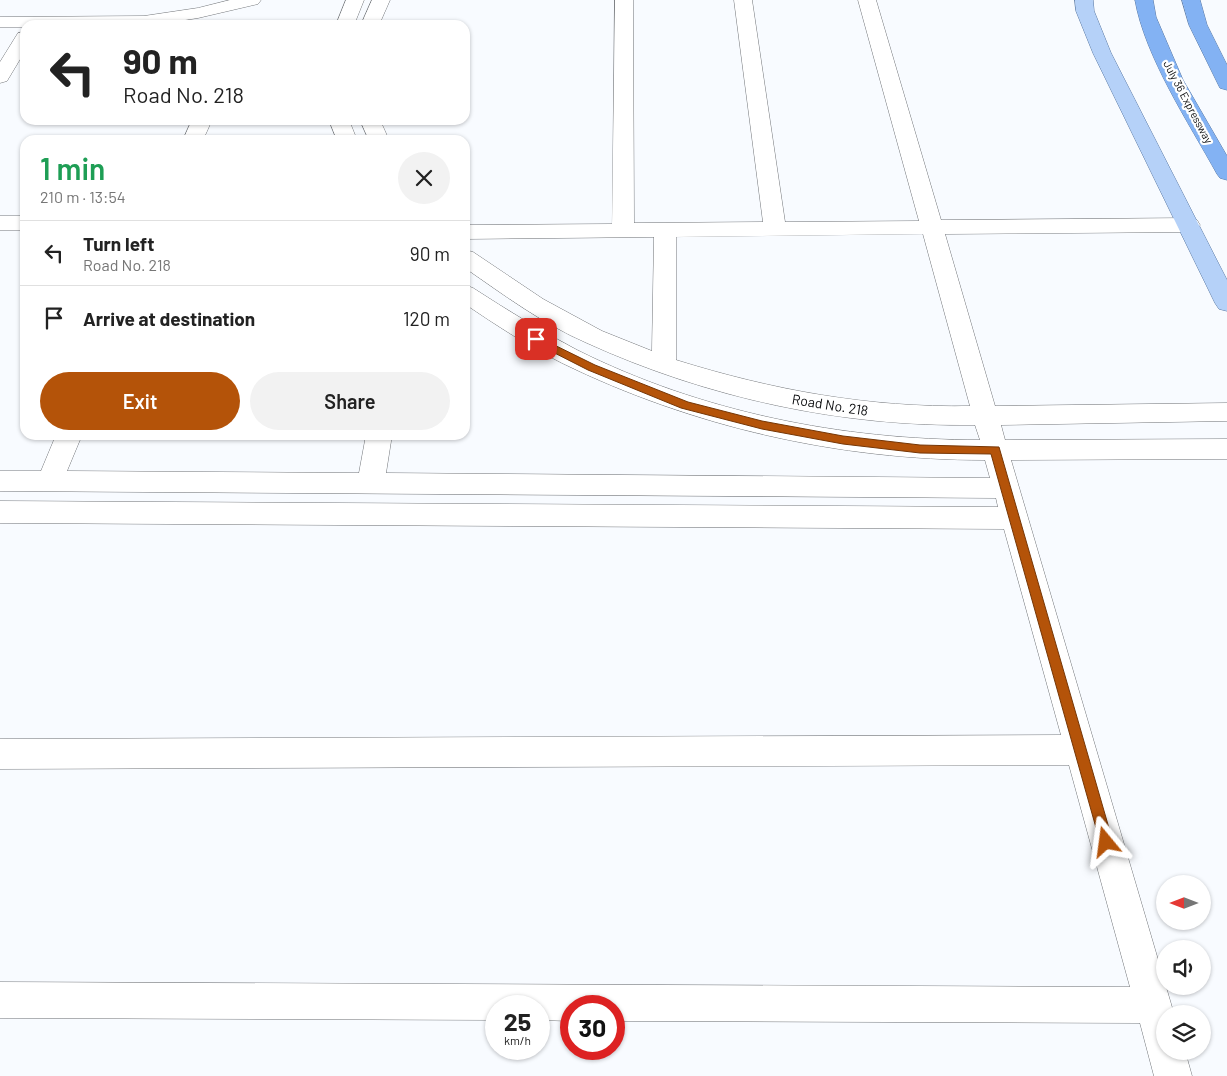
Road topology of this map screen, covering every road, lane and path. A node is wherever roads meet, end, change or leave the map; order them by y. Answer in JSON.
{"nodes":[{"id":1,"x":252,"y":0,"type":"edge"},
{"id":2,"x":356,"y":0,"type":"edge"},
{"id":3,"x":381,"y":0,"type":"edge"},
{"id":4,"x":624,"y":0,"type":"edge"},
{"id":5,"x":744,"y":0,"type":"edge"},
{"id":6,"x":867,"y":0,"type":"edge"},
{"id":7,"x":1084,"y":0,"type":"edge"},
{"id":8,"x":1144,"y":0,"type":"edge"},
{"id":9,"x":1191,"y":0,"type":"edge"},
{"id":10,"x":186,"y":20,"type":"edge"},
{"id":11,"x":348,"y":20,"type":"edge"},
{"id":12,"x":372,"y":20,"type":"edge"},
{"id":13,"x":0,"y":22,"type":"edge"},
{"id":14,"x":20,"y":22,"type":"edge"},
{"id":15,"x":0,"y":37,"type":"edge"},
{"id":16,"x":20,"y":37,"type":"edge"},
{"id":17,"x":20,"y":45,"type":"edge"},
{"id":18,"x":0,"y":77,"type":"edge"},
{"id":19,"x":1227,"y":84,"type":"edge"},
{"id":20,"x":1227,"y":174,"type":"edge"},
{"id":21,"x":0,"y":223,"type":"edge"},
{"id":22,"x":20,"y":223,"type":"edge"},
{"id":23,"x":1189,"y":225,"type":"junction"},
{"id":24,"x":932,"y":228,"type":"junction"},
{"id":25,"x":775,"y":229,"type":"junction"},
{"id":26,"x":623,"y":230,"type":"junction"},
{"id":27,"x":665,"y":230,"type":"junction"},
{"id":28,"x":470,"y":232,"type":"edge"},
{"id":29,"x":470,"y":260,"type":"edge"},
{"id":30,"x":470,"y":296,"type":"edge"},
{"id":31,"x":1227,"y":303,"type":"edge"},
{"id":32,"x":664,"y":365,"type":"junction"},
{"id":33,"x":1227,"y":412,"type":"edge"},
{"id":34,"x":985,"y":416,"type":"junction"},
{"id":35,"x":67,"y":440,"type":"edge"},
{"id":36,"x":378,"y":440,"type":"edge"},
{"id":37,"x":1227,"y":449,"type":"edge"},
{"id":38,"x":995,"y":450,"type":"junction"},
{"id":39,"x":0,"y":481,"type":"edge"},
{"id":40,"x":50,"y":481,"type":"junction"},
{"id":41,"x":371,"y":483,"type":"junction"},
{"id":42,"x":1006,"y":488,"type":"junction"},
{"id":43,"x":0,"y":512,"type":"edge"},
{"id":44,"x":1015,"y":518,"type":"junction"},
{"id":45,"x":1080,"y":750,"type":"junction"},
{"id":46,"x":0,"y":754,"type":"edge"},
{"id":47,"x":0,"y":1000,"type":"edge"},
{"id":48,"x":1153,"y":1005,"type":"junction"},
{"id":49,"x":1156,"y":1015,"type":"edge"},
{"id":50,"x":1169,"y":1060,"type":"edge"},
{"id":51,"x":1173,"y":1076,"type":"edge"}],
"edges":[{"from":1,"to":10,"type":"street"},
{"from":2,"to":11,"type":"street"},
{"from":3,"to":12,"type":"street"},
{"from":4,"to":26,"type":"street"},
{"from":5,"to":25,"type":"street"},
{"from":6,"to":24,"type":"street"},
{"from":7,"to":23,"type":"main road"},
{"from":8,"to":20,"type":"highway","name":"July 36 Expressway"},
{"from":9,"to":19,"type":"highway"},
{"from":13,"to":14,"type":"street"},
{"from":15,"to":16,"type":"street"},
{"from":17,"to":18,"type":"street"},
{"from":21,"to":22,"type":"street"},
{"from":23,"to":24,"type":"street"},
{"from":23,"to":31,"type":"main road"},
{"from":24,"to":25,"type":"street"},
{"from":24,"to":34,"type":"street"},
{"from":25,"to":27,"type":"street"},
{"from":26,"to":27,"type":"street"},
{"from":26,"to":28,"type":"street"},
{"from":27,"to":32,"type":"street"},
{"from":29,"to":32,"type":"street","name":"Road No. 218"},
{"from":30,"to":38,"type":"street"},
{"from":32,"to":34,"type":"street","name":"Road No. 218"},
{"from":33,"to":34,"type":"street","name":"Road No. 218"},
{"from":34,"to":38,"type":"street"},
{"from":35,"to":40,"type":"street"},
{"from":36,"to":41,"type":"street"},
{"from":37,"to":38,"type":"street"},
{"from":38,"to":42,"type":"street"},
{"from":39,"to":40,"type":"street"},
{"from":40,"to":41,"type":"street"},
{"from":41,"to":42,"type":"street"},
{"from":42,"to":44,"type":"street"},
{"from":43,"to":44,"type":"street"},
{"from":44,"to":45,"type":"street"},
{"from":45,"to":46,"type":"street"},
{"from":45,"to":48,"type":"street"},
{"from":47,"to":48,"type":"street"},
{"from":48,"to":49,"type":"street"},
{"from":50,"to":51,"type":"street"}]}
